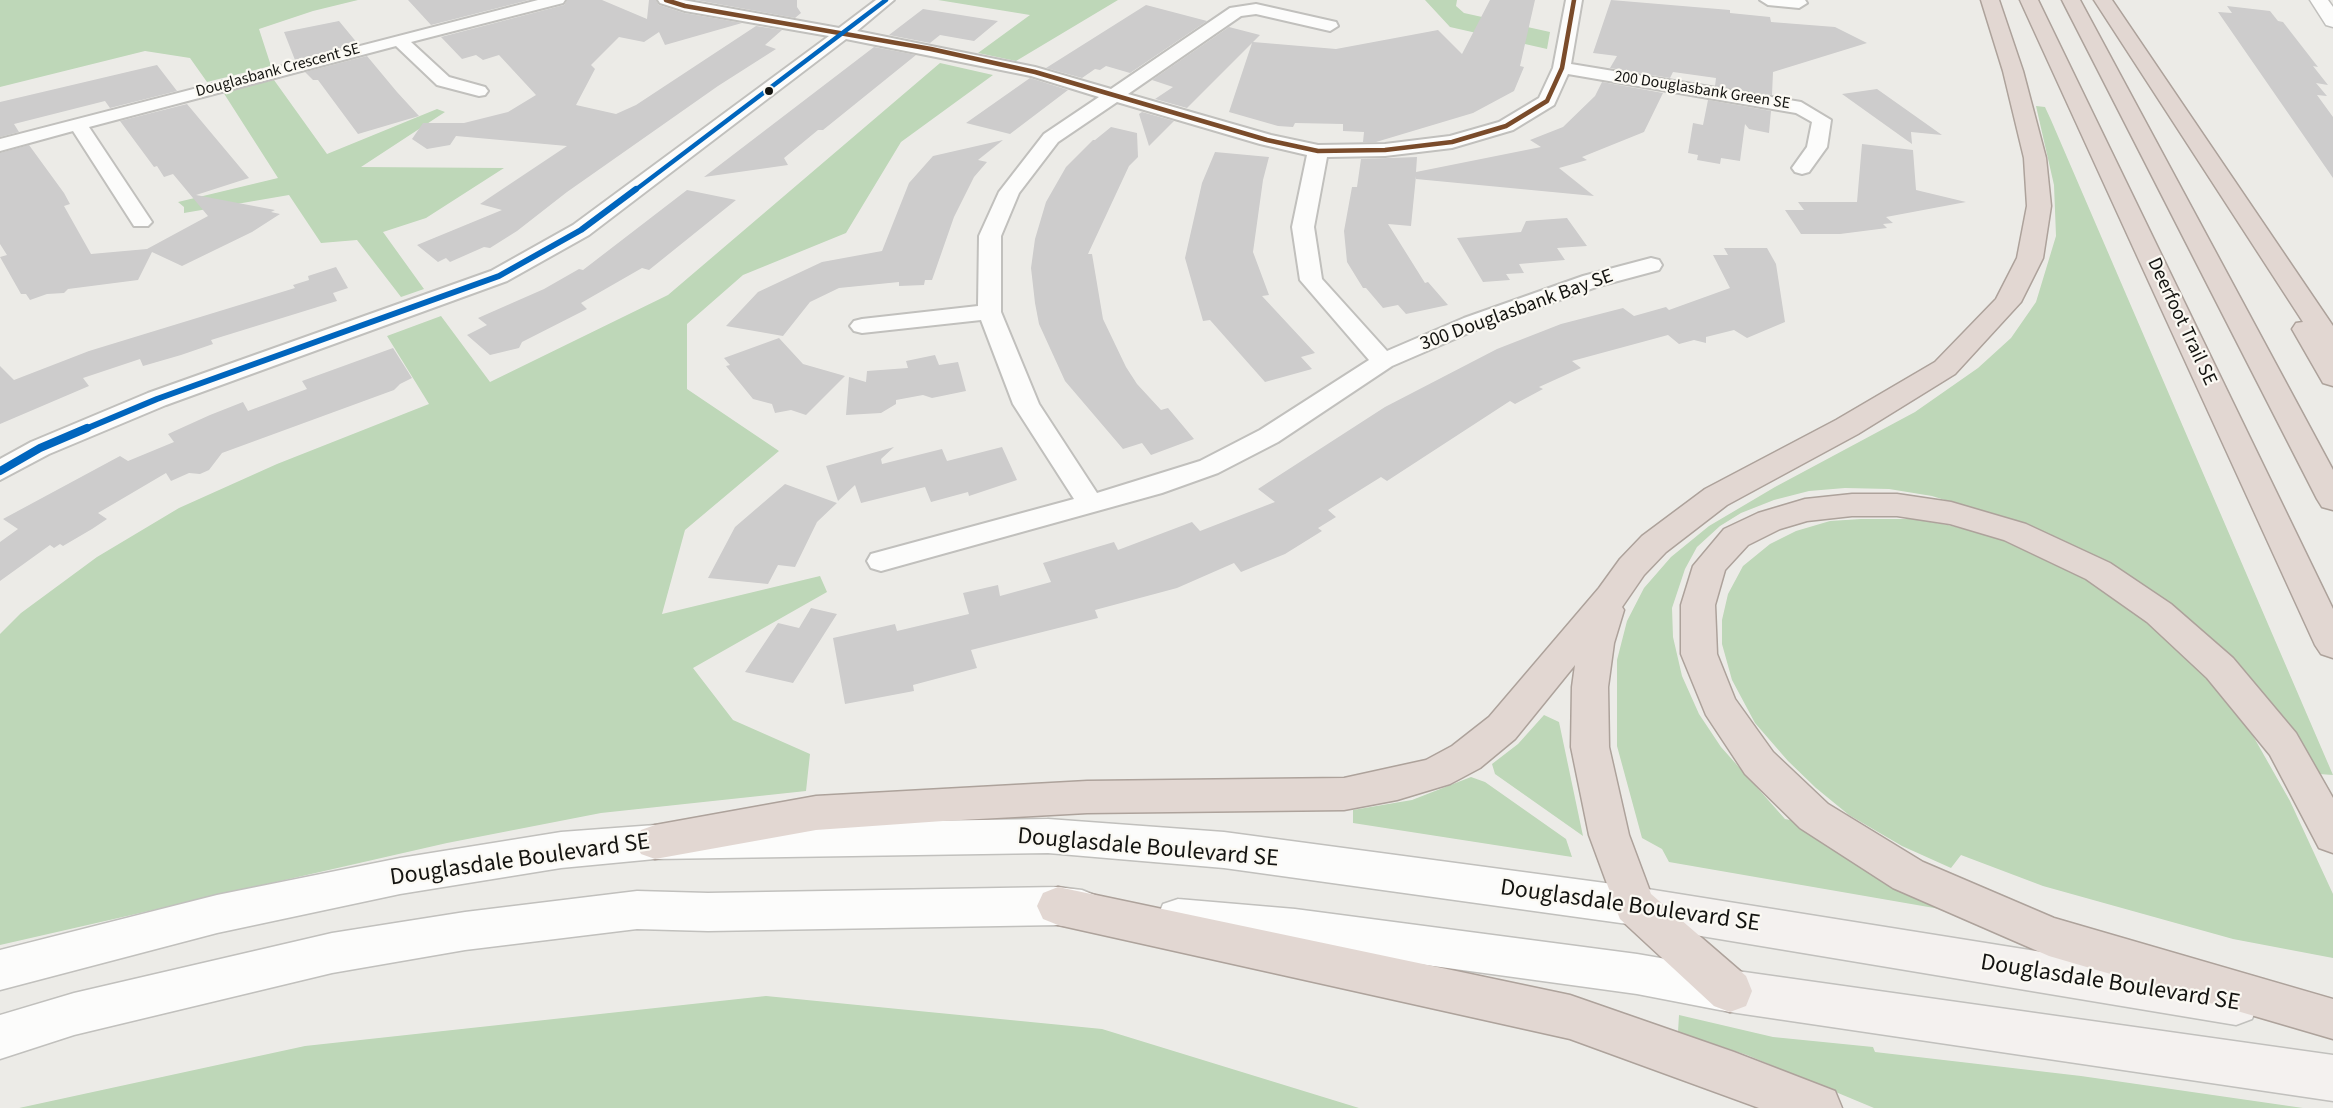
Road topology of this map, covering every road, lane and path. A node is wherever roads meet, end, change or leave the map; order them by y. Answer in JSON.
{"nodes":[{"id":1,"x":557,"y":0,"type":"edge"},
{"id":2,"x":666,"y":0,"type":"edge"},
{"id":3,"x":886,"y":0,"type":"edge"},
{"id":4,"x":1574,"y":0,"type":"edge"},
{"id":5,"x":1768,"y":0,"type":"edge"},
{"id":6,"x":1990,"y":0,"type":"edge"},
{"id":7,"x":2029,"y":0,"type":"edge"},
{"id":8,"x":2071,"y":0,"type":"edge"},
{"id":9,"x":2103,"y":0,"type":"edge"},
{"id":10,"x":1798,"y":3,"type":"dead end"},
{"id":11,"x":1330,"y":26,"type":"dead end"},
{"id":12,"x":842,"y":33,"type":"junction"},
{"id":13,"x":399,"y":40,"type":"junction"},
{"id":14,"x":1562,"y":68,"type":"junction"},
{"id":15,"x":479,"y":91,"type":"dead end"},
{"id":16,"x":1112,"y":94,"type":"junction"},
{"id":17,"x":78,"y":124,"type":"junction"},
{"id":18,"x":0,"y":145,"type":"edge"},
{"id":19,"x":1318,"y":152,"type":"junction"},
{"id":20,"x":1802,"y":168,"type":"dead end"},
{"id":21,"x":2236,"y":204,"type":"junction"},
{"id":22,"x":141,"y":222,"type":"dead end"},
{"id":23,"x":1651,"y":265,"type":"dead end"},
{"id":24,"x":989,"y":312,"type":"junction"},
{"id":25,"x":862,"y":326,"type":"dead end"},
{"id":26,"x":2333,"y":346,"type":"edge"},
{"id":27,"x":1383,"y":361,"type":"junction"},
{"id":28,"x":2333,"y":377,"type":"edge"},
{"id":29,"x":0,"y":471,"type":"edge"},
{"id":30,"x":2333,"y":499,"type":"edge"},
{"id":31,"x":1090,"y":503,"type":"junction"},
{"id":32,"x":881,"y":561,"type":"dead end"},
{"id":33,"x":1611,"y":597,"type":"junction"},
{"id":34,"x":2333,"y":645,"type":"edge"},
{"id":35,"x":2333,"y":836,"type":"edge"},
{"id":36,"x":655,"y":842,"type":"junction"},
{"id":37,"x":1058,"y":906,"type":"junction"},
{"id":38,"x":1635,"y":906,"type":"junction"},
{"id":39,"x":0,"y":970,"type":"edge"},
{"id":40,"x":1730,"y":991,"type":"junction"},
{"id":41,"x":2331,"y":1019,"type":"edge"},
{"id":42,"x":0,"y":1037,"type":"edge"},
{"id":43,"x":2333,"y":1078,"type":"edge"},
{"id":44,"x":1818,"y":1108,"type":"edge"}],
"edges":[{"from":1,"to":13,"type":"street","name":"Douglasbank Crescent SE"},
{"from":2,"to":12,"type":"street"},
{"from":3,"to":12,"type":"street"},
{"from":4,"to":14,"type":"street"},
{"from":5,"to":10,"type":"street"},
{"from":6,"to":33,"type":"highway"},
{"from":7,"to":34,"type":"highway","name":"Deerfoot Trail SE"},
{"from":8,"to":30,"type":"highway"},
{"from":9,"to":21,"type":"highway"},
{"from":11,"to":16,"type":"street"},
{"from":12,"to":16,"type":"street"},
{"from":12,"to":29,"type":"street"},
{"from":13,"to":15,"type":"street"},
{"from":13,"to":17,"type":"street","name":"Douglasbank Crescent SE"},
{"from":14,"to":19,"type":"street"},
{"from":14,"to":20,"type":"street","name":"200 Douglasbank Green SE"},
{"from":16,"to":19,"type":"street"},
{"from":16,"to":24,"type":"street"},
{"from":17,"to":18,"type":"street","name":"Douglasbank Crescent SE"},
{"from":17,"to":22,"type":"street"},
{"from":19,"to":27,"type":"street"},
{"from":21,"to":26,"type":"highway"},
{"from":21,"to":28,"type":"highway"},
{"from":23,"to":27,"type":"street","name":"300 Douglasbank Bay SE"},
{"from":24,"to":25,"type":"street"},
{"from":24,"to":31,"type":"street"},
{"from":27,"to":31,"type":"street","name":"300 Douglasbank Bay SE"},
{"from":31,"to":32,"type":"street","name":"300 Douglasbank Bay SE"},
{"from":33,"to":36,"type":"highway"},
{"from":33,"to":38,"type":"highway"},
{"from":35,"to":41,"type":"highway"},
{"from":36,"to":38,"type":"street","name":"Douglasdale Boulevard SE"},
{"from":36,"to":39,"type":"street","name":"Douglasdale Boulevard SE"},
{"from":37,"to":40,"type":"street"},
{"from":37,"to":42,"type":"street"},
{"from":37,"to":44,"type":"highway"},
{"from":38,"to":40,"type":"highway"},
{"from":38,"to":41,"type":"main road","name":"Douglasdale Boulevard SE"},
{"from":40,"to":43,"type":"main road"}]}
